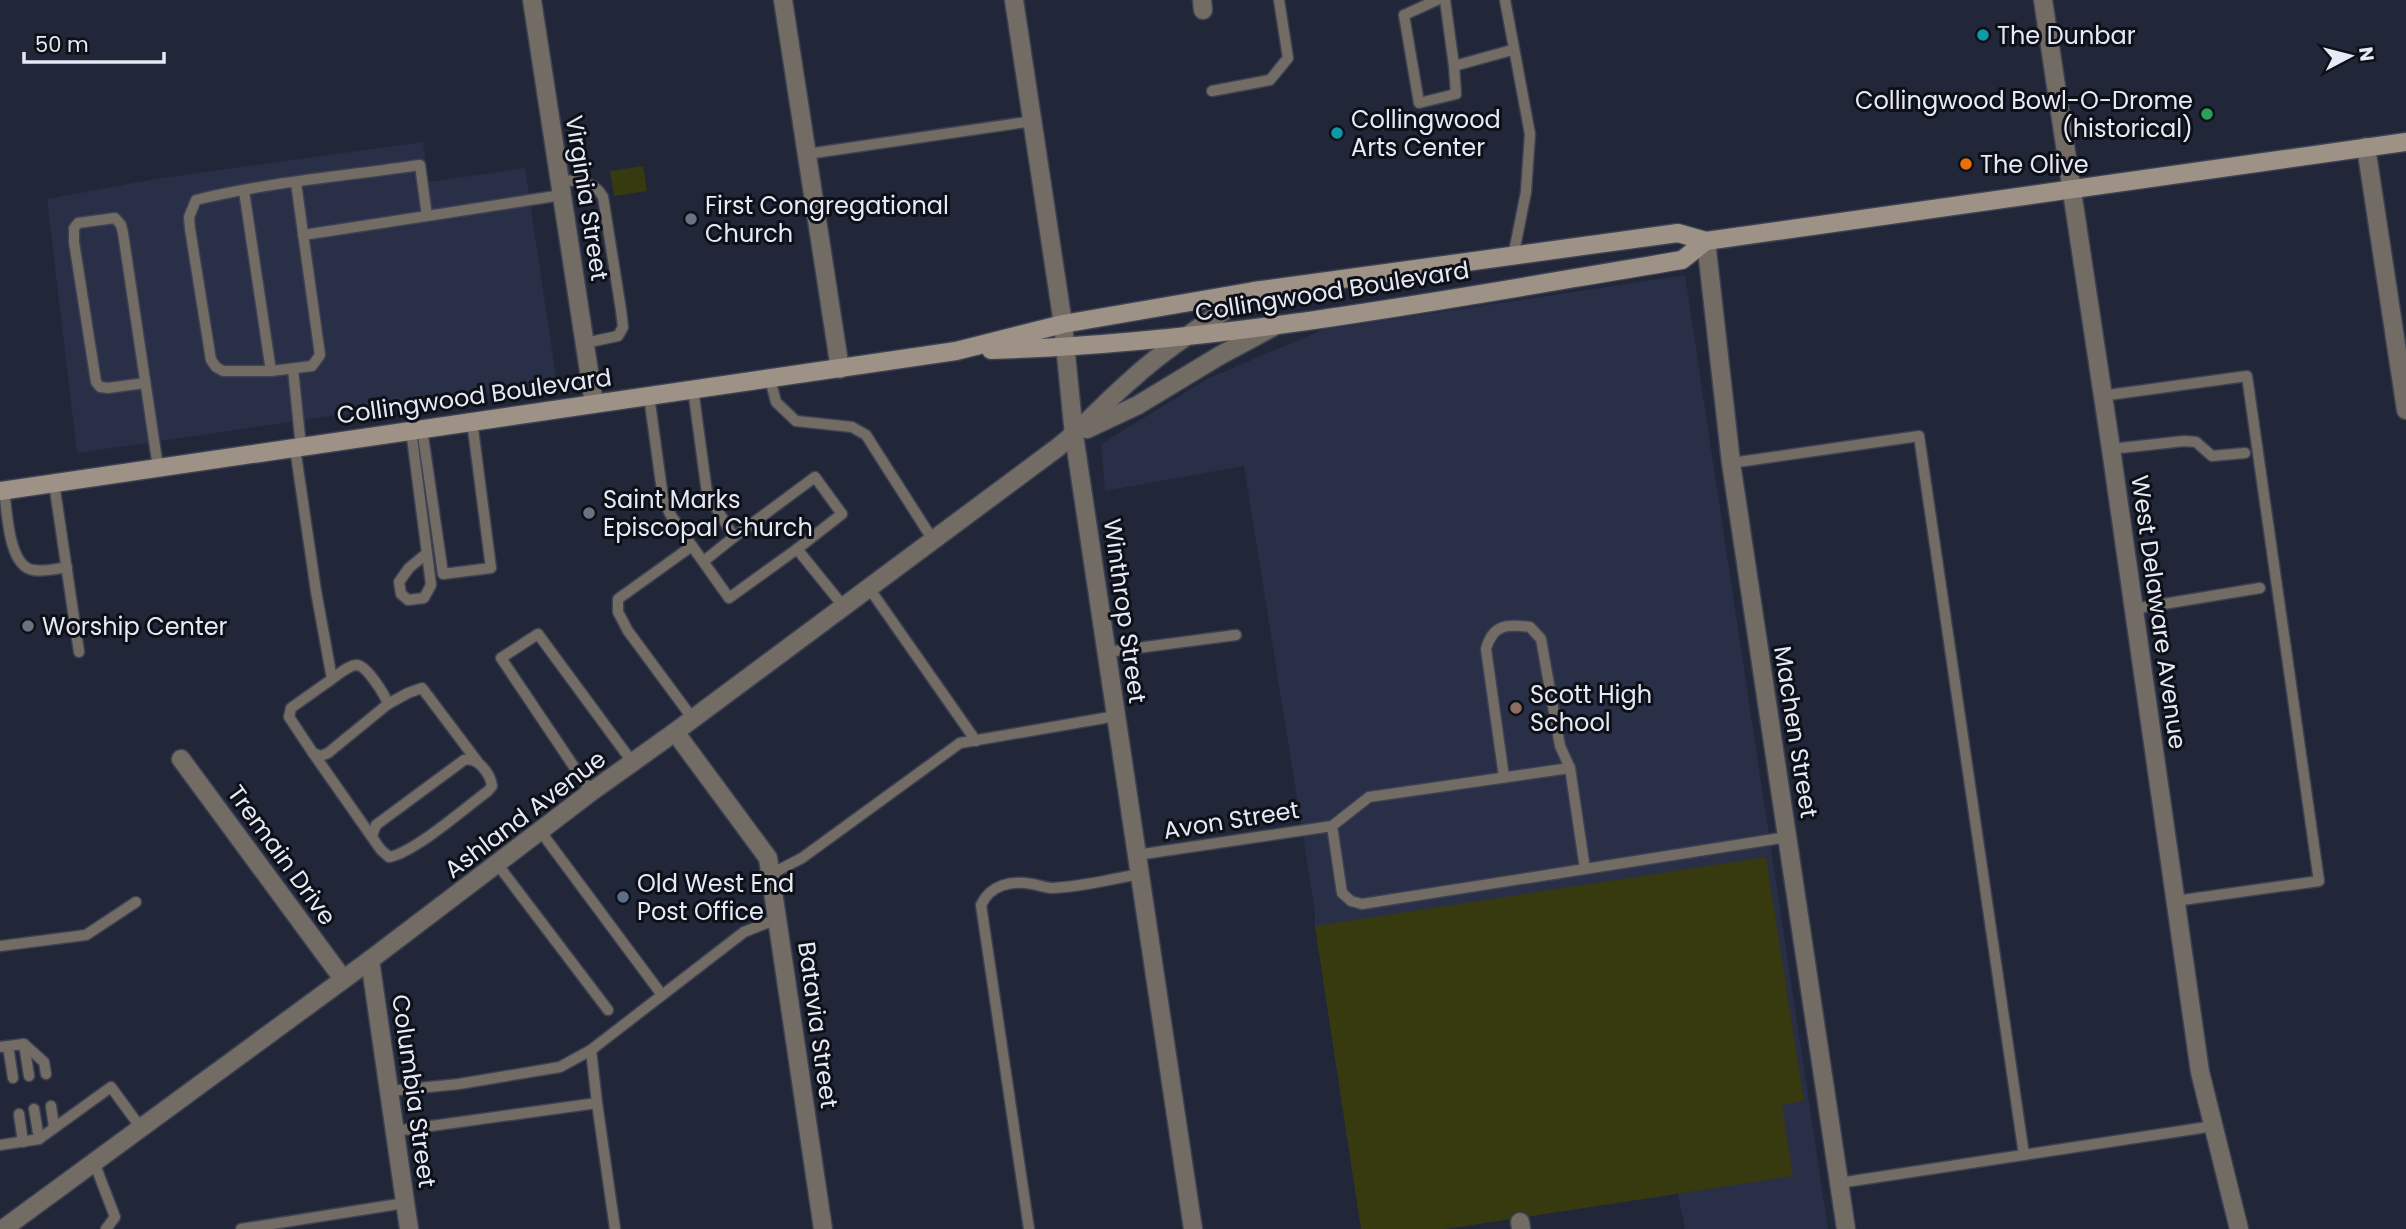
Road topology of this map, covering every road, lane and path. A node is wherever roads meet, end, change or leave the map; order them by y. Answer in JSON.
{"nodes":[{"id":1,"x":532,"y":0,"type":"edge"},
{"id":2,"x":783,"y":0,"type":"edge"},
{"id":3,"x":1014,"y":0,"type":"edge"},
{"id":4,"x":1279,"y":0,"type":"edge"},
{"id":5,"x":1437,"y":0,"type":"edge"},
{"id":6,"x":1445,"y":0,"type":"edge"},
{"id":7,"x":1505,"y":0,"type":"edge"},
{"id":8,"x":2043,"y":0,"type":"edge"},
{"id":9,"x":1513,"y":50,"type":"junction"},
{"id":10,"x":1454,"y":66,"type":"junction"},
{"id":11,"x":1212,"y":91,"type":"dead end"},
{"id":12,"x":1033,"y":121,"type":"junction"},
{"id":13,"x":2406,"y":142,"type":"edge"},
{"id":14,"x":2366,"y":148,"type":"junction"},
{"id":15,"x":807,"y":154,"type":"junction"},
{"id":16,"x":296,"y":183,"type":"junction"},
{"id":17,"x":561,"y":188,"type":"junction"},
{"id":18,"x":2070,"y":188,"type":"junction"},
{"id":19,"x":244,"y":191,"type":"junction"},
{"id":20,"x":427,"y":216,"type":"junction"},
{"id":21,"x":303,"y":235,"type":"junction"},
{"id":22,"x":1706,"y":241,"type":"junction"},
{"id":23,"x":1513,"y":257,"type":"junction"},
{"id":24,"x":1504,"y":289,"type":"junction"},
{"id":25,"x":1254,"y":292,"type":"junction"},
{"id":26,"x":1063,"y":324,"type":"junction"},
{"id":27,"x":1273,"y":327,"type":"junction"},
{"id":28,"x":1185,"y":338,"type":"junction"},
{"id":29,"x":585,"y":344,"type":"junction"},
{"id":30,"x":1065,"y":348,"type":"junction"},
{"id":31,"x":956,"y":351,"type":"junction"},
{"id":32,"x":2402,"y":355,"type":"edge"},
{"id":33,"x":293,"y":369,"type":"junction"},
{"id":34,"x":840,"y":369,"type":"junction"},
{"id":35,"x":271,"y":372,"type":"junction"},
{"id":36,"x":770,"y":379,"type":"junction"},
{"id":37,"x":145,"y":383,"type":"junction"},
{"id":38,"x":694,"y":389,"type":"junction"},
{"id":39,"x":649,"y":396,"type":"junction"},
{"id":40,"x":2101,"y":396,"type":"junction"},
{"id":41,"x":594,"y":404,"type":"junction"},
{"id":42,"x":2406,"y":410,"type":"edge"},
{"id":43,"x":472,"y":421,"type":"junction"},
{"id":44,"x":417,"y":430,"type":"junction"},
{"id":45,"x":1074,"y":435,"type":"junction"},
{"id":46,"x":298,"y":447,"type":"junction"},
{"id":47,"x":2111,"y":449,"type":"junction"},
{"id":48,"x":2245,"y":453,"type":"dead end"},
{"id":49,"x":1731,"y":463,"type":"junction"},
{"id":50,"x":158,"y":467,"type":"junction"},
{"id":51,"x":54,"y":483,"type":"junction"},
{"id":52,"x":2,"y":490,"type":"edge"},
{"id":53,"x":734,"y":537,"type":"junction"},
{"id":54,"x":933,"y":540,"type":"junction"},
{"id":55,"x":692,"y":546,"type":"junction"},
{"id":56,"x":797,"y":549,"type":"junction"},
{"id":57,"x":427,"y":554,"type":"junction"},
{"id":58,"x":704,"y":561,"type":"junction"},
{"id":59,"x":67,"y":567,"type":"junction"},
{"id":60,"x":869,"y":588,"type":"junction"},
{"id":61,"x":2260,"y":588,"type":"dead end"},
{"id":62,"x":844,"y":607,"type":"junction"},
{"id":63,"x":2133,"y":609,"type":"junction"},
{"id":64,"x":1236,"y":635,"type":"dead end"},
{"id":65,"x":79,"y":652,"type":"dead end"},
{"id":66,"x":1107,"y":652,"type":"junction"},
{"id":67,"x":332,"y":679,"type":"junction"},
{"id":68,"x":388,"y":704,"type":"junction"},
{"id":69,"x":1116,"y":716,"type":"junction"},
{"id":70,"x":693,"y":719,"type":"junction"},
{"id":71,"x":675,"y":732,"type":"junction"},
{"id":72,"x":976,"y":741,"type":"junction"},
{"id":73,"x":313,"y":753,"type":"junction"},
{"id":74,"x":181,"y":759,"type":"dead end"},
{"id":75,"x":478,"y":762,"type":"junction"},
{"id":76,"x":633,"y":763,"type":"junction"},
{"id":77,"x":1570,"y":768,"type":"junction"},
{"id":78,"x":1504,"y":777,"type":"junction"},
{"id":79,"x":591,"y":793,"type":"junction"},
{"id":80,"x":1332,"y":826,"type":"junction"},
{"id":81,"x":541,"y":832,"type":"junction"},
{"id":82,"x":372,"y":836,"type":"junction"},
{"id":83,"x":1787,"y":837,"type":"junction"},
{"id":84,"x":1137,"y":855,"type":"junction"},
{"id":85,"x":498,"y":865,"type":"junction"},
{"id":86,"x":1585,"y":869,"type":"junction"},
{"id":87,"x":771,"y":874,"type":"junction"},
{"id":88,"x":1140,"y":874,"type":"junction"},
{"id":89,"x":2175,"y":901,"type":"junction"},
{"id":90,"x":136,"y":902,"type":"dead end"},
{"id":91,"x":777,"y":919,"type":"junction"},
{"id":92,"x":0,"y":946,"type":"edge"},
{"id":93,"x":370,"y":960,"type":"junction"},
{"id":94,"x":343,"y":979,"type":"junction"},
{"id":95,"x":662,"y":995,"type":"junction"},
{"id":96,"x":608,"y":1010,"type":"dead end"},
{"id":97,"x":24,"y":1044,"type":"junction"},
{"id":98,"x":4,"y":1047,"type":"edge"},
{"id":99,"x":591,"y":1051,"type":"junction"},
{"id":100,"x":46,"y":1073,"type":"dead end"},
{"id":101,"x":29,"y":1076,"type":"dead end"},
{"id":102,"x":13,"y":1078,"type":"dead end"},
{"id":103,"x":389,"y":1091,"type":"junction"},
{"id":104,"x":597,"y":1103,"type":"junction"},
{"id":105,"x":51,"y":1106,"type":"dead end"},
{"id":106,"x":34,"y":1110,"type":"dead end"},
{"id":107,"x":19,"y":1114,"type":"dead end"},
{"id":108,"x":2214,"y":1126,"type":"junction"},
{"id":109,"x":54,"y":1127,"type":"junction"},
{"id":110,"x":141,"y":1128,"type":"junction"},
{"id":111,"x":395,"y":1131,"type":"junction"},
{"id":112,"x":39,"y":1139,"type":"junction"},
{"id":113,"x":23,"y":1142,"type":"junction"},
{"id":114,"x":0,"y":1145,"type":"edge"},
{"id":115,"x":2024,"y":1155,"type":"junction"},
{"id":116,"x":94,"y":1162,"type":"junction"},
{"id":117,"x":1839,"y":1183,"type":"junction"},
{"id":118,"x":405,"y":1203,"type":"junction"},
{"id":119,"x":3,"y":1229,"type":"edge"},
{"id":120,"x":106,"y":1229,"type":"edge"},
{"id":121,"x":241,"y":1229,"type":"edge"},
{"id":122,"x":409,"y":1229,"type":"edge"},
{"id":123,"x":615,"y":1229,"type":"edge"},
{"id":124,"x":823,"y":1229,"type":"edge"},
{"id":125,"x":1029,"y":1229,"type":"edge"},
{"id":126,"x":1193,"y":1229,"type":"edge"},
{"id":127,"x":1846,"y":1229,"type":"edge"},
{"id":128,"x":2239,"y":1229,"type":"edge"}],
"edges":[{"from":1,"to":17,"type":"street","name":"Virginia Street"},
{"from":2,"to":15,"type":"street"},
{"from":3,"to":12,"type":"street","name":"Winthrop Street"},
{"from":4,"to":11,"type":"lane"},
{"from":5,"to":10,"type":"lane"},
{"from":6,"to":10,"type":"lane"},
{"from":7,"to":9,"type":"lane"},
{"from":8,"to":18,"type":"street","name":"West Delaware Avenue"},
{"from":9,"to":10,"type":"lane"},
{"from":9,"to":23,"type":"lane"},
{"from":12,"to":15,"type":"lane"},
{"from":12,"to":26,"type":"street","name":"Winthrop Street"},
{"from":13,"to":14,"type":"main road","name":"Collingwood Boulevard"},
{"from":14,"to":18,"type":"main road","name":"Collingwood Boulevard"},
{"from":14,"to":32,"type":"street"},
{"from":15,"to":34,"type":"street"},
{"from":16,"to":19,"type":"lane"},
{"from":16,"to":20,"type":"lane"},
{"from":16,"to":21,"type":"lane"},
{"from":17,"to":20,"type":"lane"},
{"from":17,"to":29,"type":"street","name":"Virginia Street"},
{"from":17,"to":29,"type":"lane"},
{"from":18,"to":22,"type":"main road","name":"Collingwood Boulevard"},
{"from":18,"to":40,"type":"street","name":"West Delaware Avenue"},
{"from":19,"to":35,"type":"lane"},
{"from":19,"to":35,"type":"lane"},
{"from":20,"to":21,"type":"lane"},
{"from":21,"to":33,"type":"lane"},
{"from":22,"to":23,"type":"main road","name":"Collingwood Boulevard"},
{"from":22,"to":24,"type":"main road","name":"Collingwood Boulevard"},
{"from":22,"to":49,"type":"street","name":"Machen Street"},
{"from":23,"to":24,"type":"main road"},
{"from":23,"to":25,"type":"main road","name":"Collingwood Boulevard"},
{"from":24,"to":27,"type":"main road","name":"Collingwood Boulevard"},
{"from":25,"to":26,"type":"main road","name":"Collingwood Boulevard"},
{"from":25,"to":28,"type":"street","name":"Ashland Avenue"},
{"from":26,"to":30,"type":"street","name":"Winthrop Street"},
{"from":26,"to":31,"type":"main road","name":"Collingwood Boulevard"},
{"from":27,"to":28,"type":"main road","name":"Collingwood Boulevard"},
{"from":27,"to":45,"type":"street","name":"Ashland Avenue"},
{"from":28,"to":30,"type":"main road","name":"Collingwood Boulevard"},
{"from":28,"to":45,"type":"street","name":"Ashland Avenue"},
{"from":29,"to":41,"type":"street","name":"Virginia Street"},
{"from":30,"to":31,"type":"main road","name":"Collingwood Boulevard"},
{"from":30,"to":45,"type":"street","name":"Winthrop Street"},
{"from":31,"to":34,"type":"main road","name":"Collingwood Boulevard"},
{"from":32,"to":42,"type":"street"},
{"from":33,"to":35,"type":"lane"},
{"from":33,"to":46,"type":"lane"},
{"from":34,"to":36,"type":"main road","name":"Collingwood Boulevard"},
{"from":36,"to":38,"type":"main road","name":"Collingwood Boulevard"},
{"from":36,"to":54,"type":"lane"},
{"from":37,"to":37,"type":"lane"},
{"from":37,"to":50,"type":"lane"},
{"from":38,"to":39,"type":"main road","name":"Collingwood Boulevard"},
{"from":38,"to":53,"type":"lane"},
{"from":39,"to":41,"type":"main road","name":"Collingwood Boulevard"},
{"from":39,"to":55,"type":"lane"},
{"from":40,"to":47,"type":"street","name":"West Delaware Avenue"},
{"from":40,"to":89,"type":"lane"},
{"from":41,"to":43,"type":"main road","name":"Collingwood Boulevard"},
{"from":43,"to":44,"type":"main road","name":"Collingwood Boulevard"},
{"from":43,"to":44,"type":"lane"},
{"from":44,"to":46,"type":"main road","name":"Collingwood Boulevard"},
{"from":44,"to":57,"type":"lane"},
{"from":45,"to":54,"type":"street","name":"Ashland Avenue"},
{"from":45,"to":66,"type":"street","name":"Winthrop Street"},
{"from":46,"to":50,"type":"main road","name":"Collingwood Boulevard"},
{"from":46,"to":67,"type":"lane"},
{"from":47,"to":48,"type":"lane"},
{"from":47,"to":63,"type":"street","name":"West Delaware Avenue"},
{"from":49,"to":83,"type":"street","name":"Machen Street"},
{"from":49,"to":115,"type":"lane"},
{"from":50,"to":51,"type":"main road","name":"Collingwood Boulevard"},
{"from":51,"to":52,"type":"main road","name":"Collingwood Boulevard"},
{"from":51,"to":59,"type":"lane"},
{"from":52,"to":59,"type":"lane"},
{"from":53,"to":56,"type":"lane"},
{"from":53,"to":58,"type":"lane"},
{"from":54,"to":60,"type":"street","name":"Ashland Avenue"},
{"from":55,"to":58,"type":"lane"},
{"from":55,"to":70,"type":"lane"},
{"from":56,"to":58,"type":"lane"},
{"from":56,"to":62,"type":"lane"},
{"from":57,"to":57,"type":"lane"},
{"from":59,"to":65,"type":"lane"},
{"from":60,"to":62,"type":"street","name":"Ashland Avenue"},
{"from":60,"to":72,"type":"lane"},
{"from":61,"to":63,"type":"lane"},
{"from":62,"to":70,"type":"street","name":"Ashland Avenue"},
{"from":63,"to":89,"type":"street","name":"West Delaware Avenue"},
{"from":64,"to":66,"type":"lane"},
{"from":66,"to":69,"type":"street","name":"Winthrop Street"},
{"from":67,"to":68,"type":"lane"},
{"from":67,"to":73,"type":"lane"},
{"from":68,"to":73,"type":"lane"},
{"from":68,"to":75,"type":"lane"},
{"from":69,"to":72,"type":"lane"},
{"from":69,"to":84,"type":"street","name":"Winthrop Street"},
{"from":70,"to":71,"type":"street","name":"Ashland Avenue"},
{"from":71,"to":76,"type":"street","name":"Ashland Avenue"},
{"from":71,"to":87,"type":"street","name":"Batavia Street"},
{"from":72,"to":87,"type":"lane"},
{"from":73,"to":82,"type":"lane"},
{"from":74,"to":94,"type":"street","name":"Tremain Drive"},
{"from":75,"to":82,"type":"lane"},
{"from":75,"to":82,"type":"lane"},
{"from":76,"to":79,"type":"street","name":"Ashland Avenue"},
{"from":76,"to":79,"type":"lane"},
{"from":77,"to":78,"type":"lane"},
{"from":77,"to":78,"type":"lane"},
{"from":77,"to":86,"type":"lane"},
{"from":78,"to":80,"type":"lane"},
{"from":79,"to":81,"type":"street","name":"Ashland Avenue"},
{"from":80,"to":84,"type":"lane","name":"Avon Street"},
{"from":80,"to":86,"type":"lane"},
{"from":81,"to":85,"type":"street","name":"Ashland Avenue"},
{"from":81,"to":95,"type":"lane"},
{"from":83,"to":86,"type":"lane"},
{"from":83,"to":117,"type":"street","name":"Machen Street"},
{"from":84,"to":88,"type":"street","name":"Winthrop Street"},
{"from":85,"to":93,"type":"street","name":"Ashland Avenue"},
{"from":85,"to":96,"type":"lane"},
{"from":87,"to":91,"type":"street","name":"Batavia Street"},
{"from":88,"to":125,"type":"lane"},
{"from":88,"to":126,"type":"street","name":"Winthrop Street"},
{"from":89,"to":108,"type":"street","name":"West Delaware Avenue"},
{"from":90,"to":92,"type":"lane"},
{"from":91,"to":95,"type":"lane"},
{"from":91,"to":124,"type":"street","name":"Batavia Street"},
{"from":93,"to":94,"type":"street","name":"Ashland Avenue"},
{"from":93,"to":103,"type":"street","name":"Columbia Street"},
{"from":94,"to":110,"type":"street","name":"Ashland Avenue"},
{"from":95,"to":99,"type":"lane"},
{"from":97,"to":98,"type":"lane"},
{"from":97,"to":100,"type":"lane"},
{"from":97,"to":101,"type":"lane"},
{"from":98,"to":102,"type":"lane"},
{"from":99,"to":103,"type":"lane"},
{"from":99,"to":104,"type":"lane"},
{"from":103,"to":111,"type":"street","name":"Columbia Street"},
{"from":104,"to":111,"type":"lane"},
{"from":104,"to":123,"type":"lane"},
{"from":105,"to":109,"type":"lane"},
{"from":106,"to":112,"type":"lane"},
{"from":107,"to":113,"type":"lane"},
{"from":108,"to":115,"type":"lane"},
{"from":108,"to":128,"type":"street","name":"West Delaware Avenue"},
{"from":109,"to":110,"type":"lane"},
{"from":109,"to":112,"type":"lane"},
{"from":110,"to":116,"type":"street","name":"Ashland Avenue"},
{"from":111,"to":118,"type":"street","name":"Columbia Street"},
{"from":112,"to":113,"type":"lane"},
{"from":113,"to":114,"type":"lane"},
{"from":115,"to":117,"type":"lane"},
{"from":116,"to":119,"type":"street","name":"Ashland Avenue"},
{"from":116,"to":120,"type":"lane"},
{"from":117,"to":127,"type":"street","name":"Machen Street"},
{"from":118,"to":121,"type":"lane"},
{"from":118,"to":122,"type":"street","name":"Columbia Street"}]}
